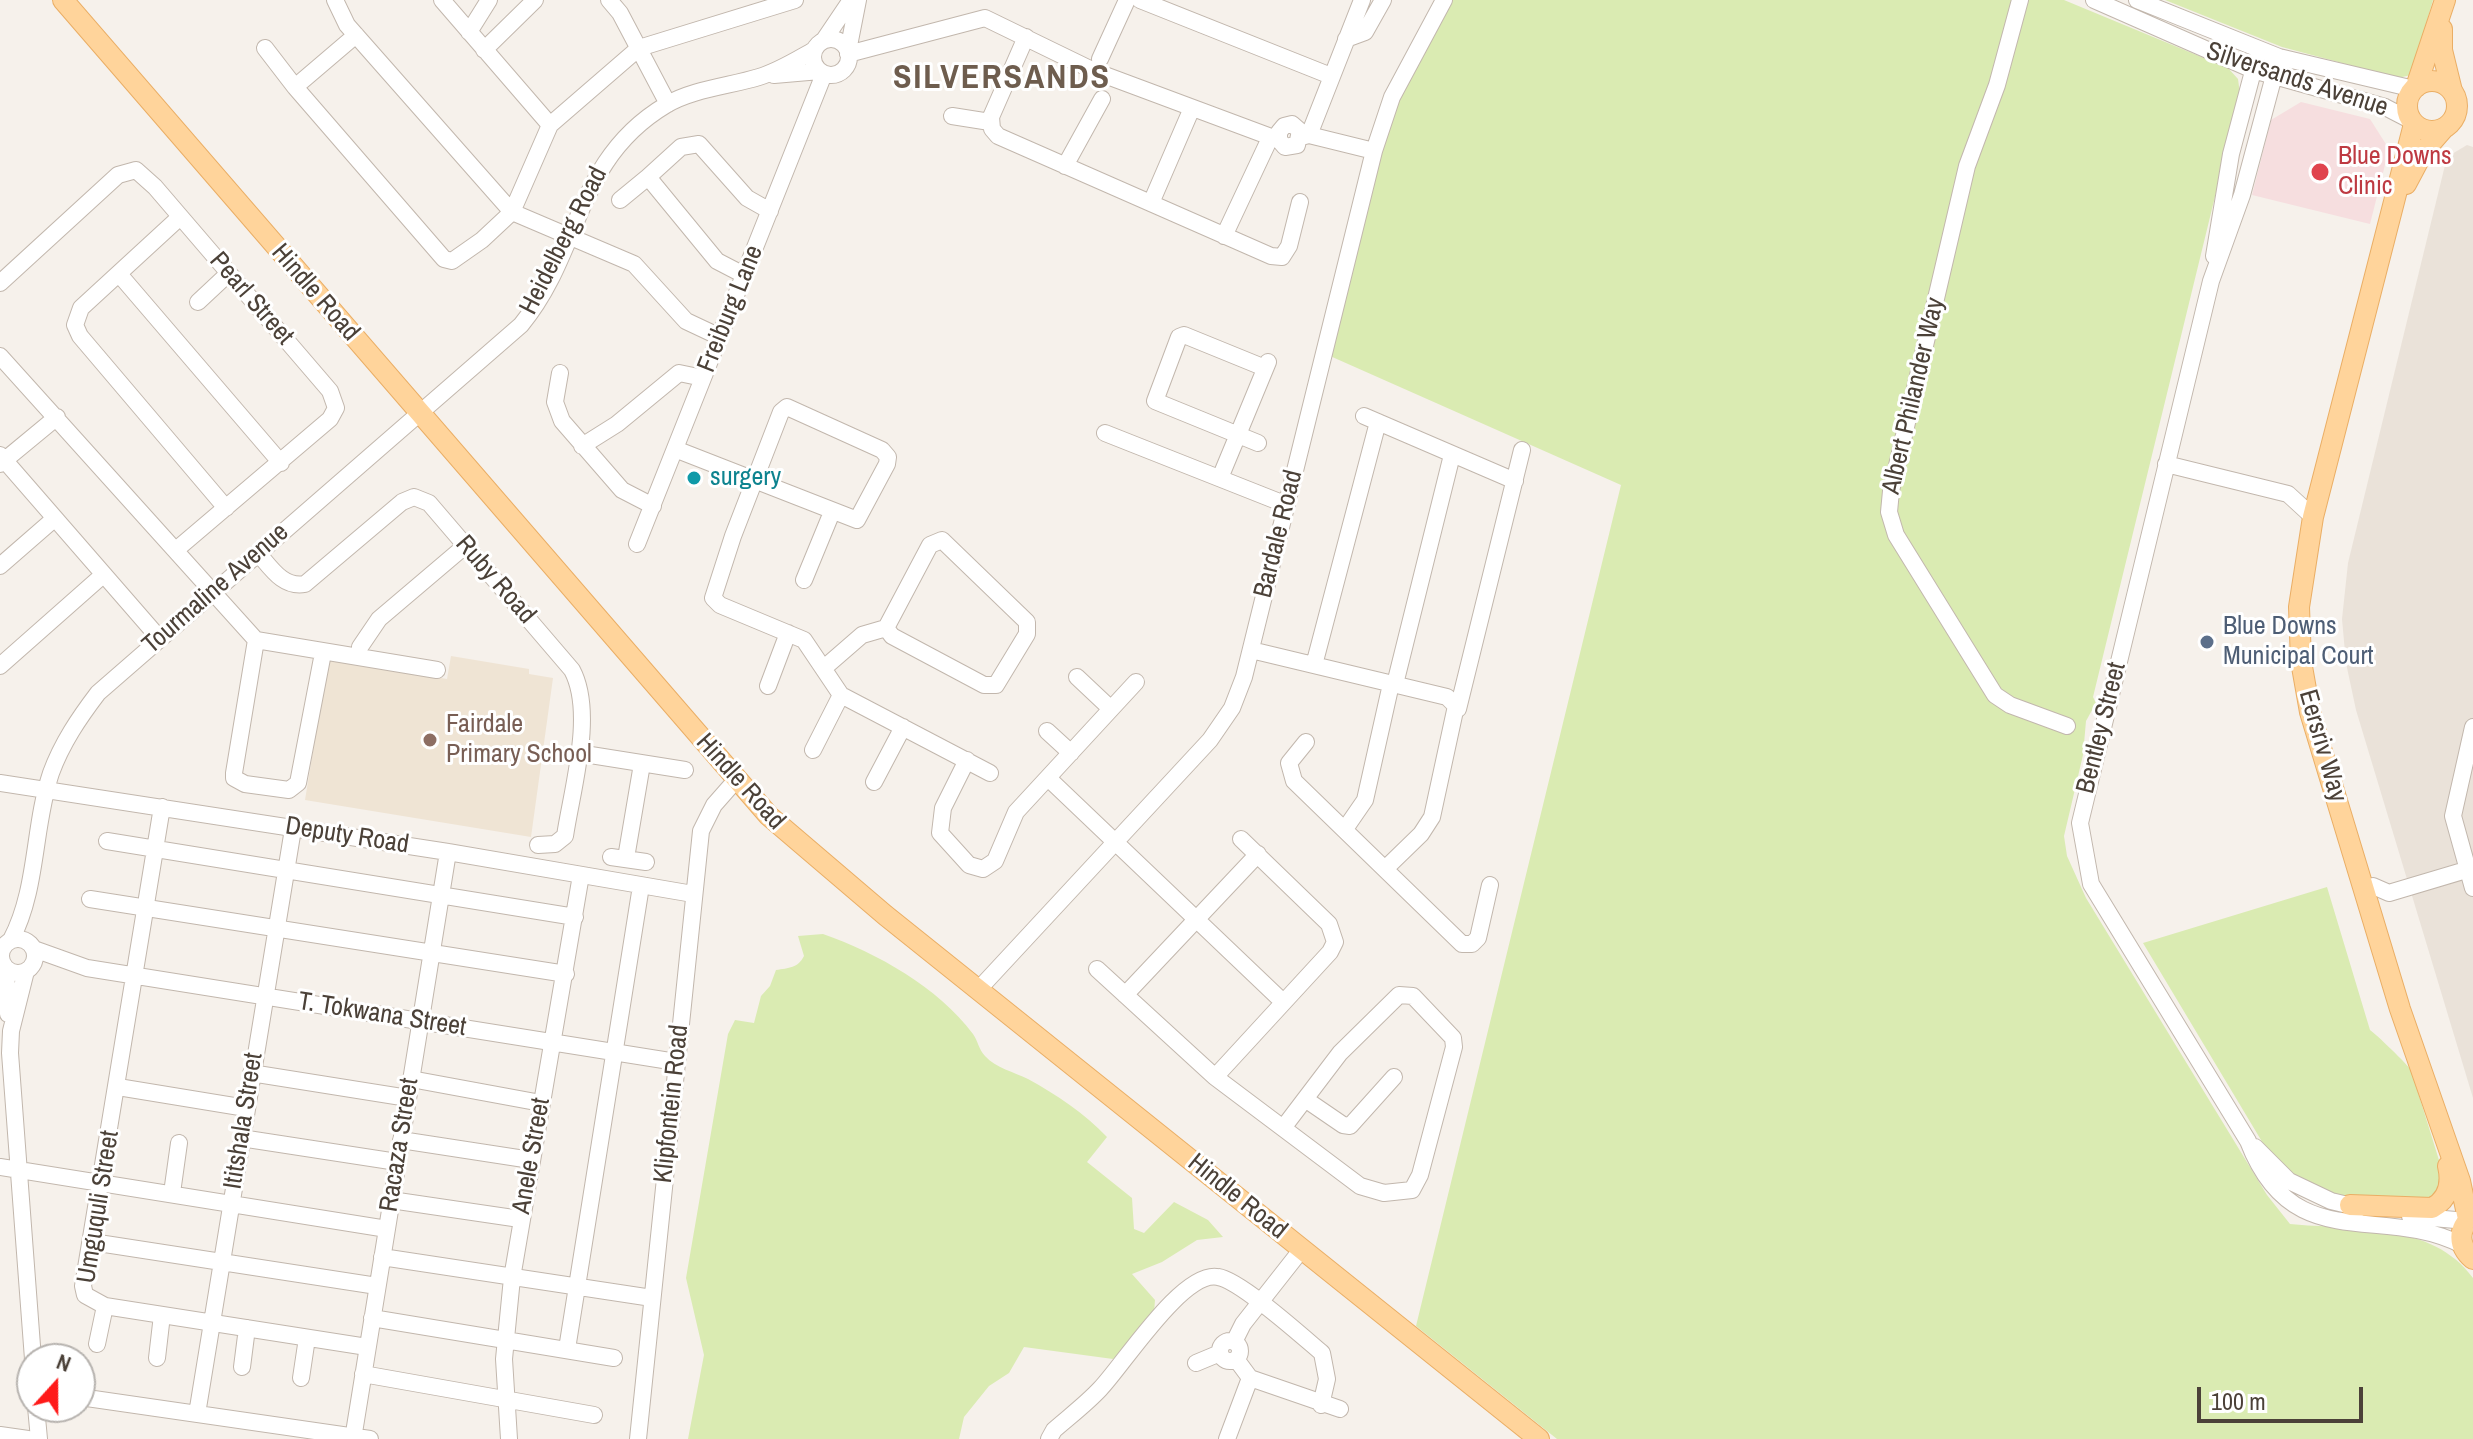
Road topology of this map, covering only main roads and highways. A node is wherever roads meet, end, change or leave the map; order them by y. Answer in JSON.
{"nodes":[{"id":1,"x":63,"y":0,"type":"edge"},
{"id":2,"x":2443,"y":8,"type":"edge"},
{"id":3,"x":2415,"y":88,"type":"junction"},
{"id":4,"x":2452,"y":91,"type":"junction"},
{"id":5,"x":2413,"y":122,"type":"junction"},
{"id":6,"x":2444,"y":128,"type":"junction"},
{"id":7,"x":2440,"y":1123,"type":"junction"},
{"id":8,"x":2473,"y":1190,"type":"edge"},
{"id":9,"x":2350,"y":1205,"type":"road end"},
{"id":10,"x":2469,"y":1219,"type":"edge"},
{"id":11,"x":2468,"y":1252,"type":"edge"},
{"id":12,"x":1539,"y":1439,"type":"edge"}],
"edges":[{"from":1,"to":12,"type":"main road","name":"Hindle Road"},
{"from":2,"to":3,"type":"main road"},
{"from":2,"to":4,"type":"main road"},
{"from":3,"to":4,"type":"main road"},
{"from":3,"to":5,"type":"main road"},
{"from":4,"to":6,"type":"main road"},
{"from":5,"to":6,"type":"main road"},
{"from":5,"to":7,"type":"main road","name":"Eersriv Way"},
{"from":6,"to":8,"type":"main road","name":"Eersriv Way"},
{"from":7,"to":9,"type":"main road"},
{"from":7,"to":10,"type":"main road","name":"Eersriv Way"},
{"from":10,"to":11,"type":"main road"}]}
